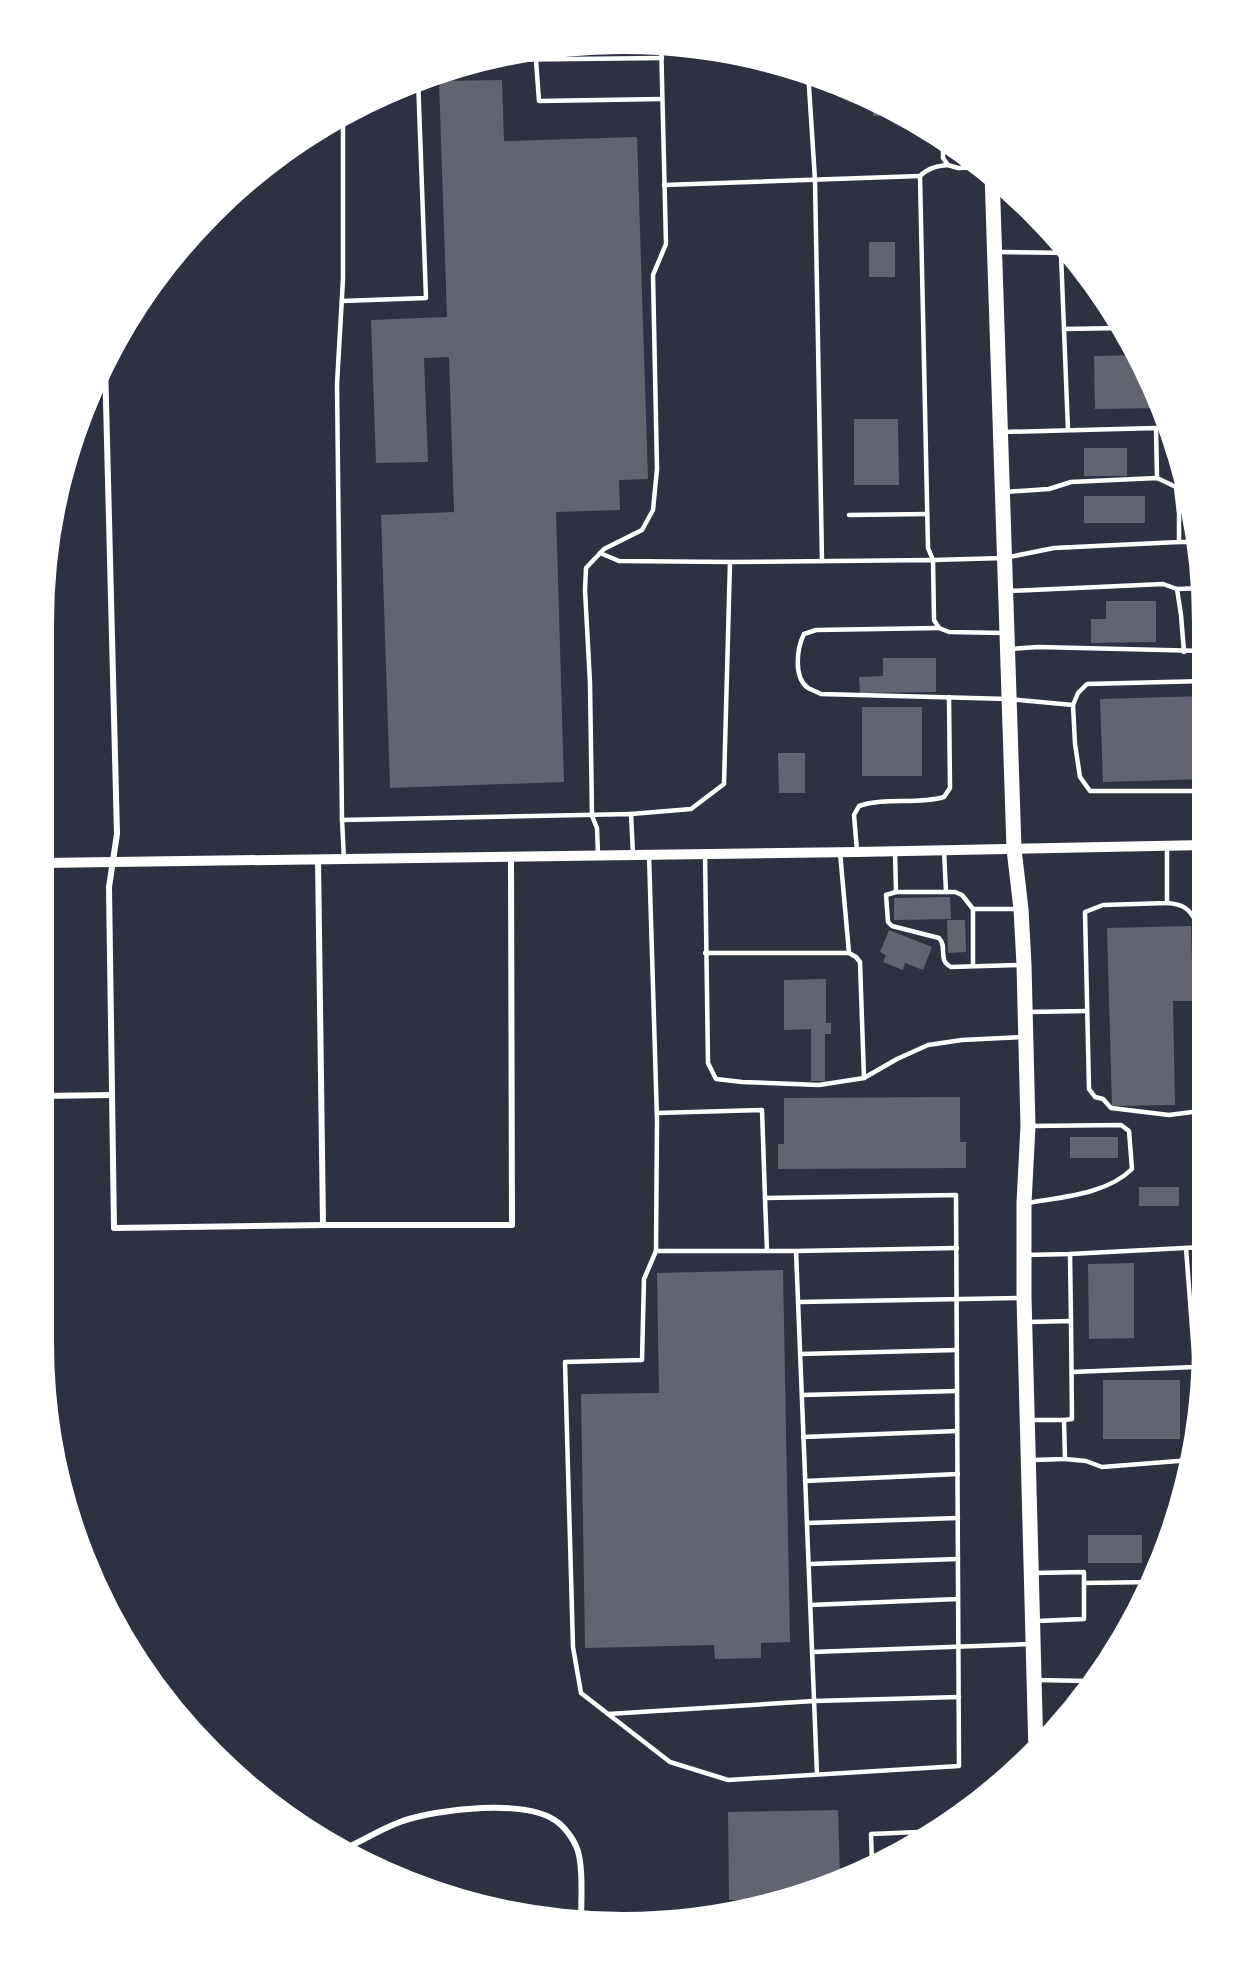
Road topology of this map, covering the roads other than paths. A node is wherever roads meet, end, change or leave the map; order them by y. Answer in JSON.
{"nodes":[{"id":1,"x":662,"y":51,"type":"edge"},
{"id":2,"x":662,"y":58,"type":"junction"},
{"id":3,"x":516,"y":60,"type":"edge"},
{"id":4,"x":536,"y":60,"type":"junction"},
{"id":5,"x":809,"y":81,"type":"edge"},
{"id":6,"x":418,"y":88,"type":"edge"},
{"id":7,"x":662,"y":99,"type":"junction"},
{"id":8,"x":343,"y":122,"type":"edge"},
{"id":9,"x":943,"y":147,"type":"edge"},
{"id":10,"x":948,"y":165,"type":"junction"},
{"id":11,"x":971,"y":168,"type":"edge"},
{"id":12,"x":920,"y":176,"type":"junction"},
{"id":13,"x":815,"y":180,"type":"junction"},
{"id":14,"x":664,"y":185,"type":"junction"},
{"id":15,"x":998,"y":189,"type":"edge"},
{"id":16,"x":995,"y":252,"type":"junction"},
{"id":17,"x":1060,"y":254,"type":"joint"},
{"id":18,"x":342,"y":301,"type":"junction"},
{"id":19,"x":1115,"y":328,"type":"edge"},
{"id":20,"x":1064,"y":329,"type":"junction"},
{"id":21,"x":105,"y":377,"type":"edge"},
{"id":22,"x":1068,"y":430,"type":"junction"},
{"id":23,"x":1000,"y":432,"type":"junction"},
{"id":24,"x":1157,"y":478,"type":"junction"},
{"id":25,"x":1002,"y":492,"type":"junction"},
{"id":26,"x":927,"y":514,"type":"junction"},
{"id":27,"x":849,"y":515,"type":"dead end"},
{"id":28,"x":1179,"y":542,"type":"junction"},
{"id":29,"x":1191,"y":542,"type":"edge"},
{"id":30,"x":600,"y":553,"type":"junction"},
{"id":31,"x":1004,"y":558,"type":"junction"},
{"id":32,"x":933,"y":560,"type":"junction"},
{"id":33,"x":822,"y":561,"type":"junction"},
{"id":34,"x":730,"y":562,"type":"junction"},
{"id":35,"x":1195,"y":588,"type":"edge"},
{"id":36,"x":1177,"y":589,"type":"junction"},
{"id":37,"x":1005,"y":591,"type":"junction"},
{"id":38,"x":939,"y":628,"type":"junction"},
{"id":39,"x":1007,"y":633,"type":"junction"},
{"id":40,"x":1007,"y":649,"type":"junction"},
{"id":41,"x":1196,"y":651,"type":"edge"},
{"id":42,"x":1184,"y":652,"type":"junction"},
{"id":43,"x":1196,"y":681,"type":"edge"},
{"id":44,"x":949,"y":697,"type":"junction"},
{"id":45,"x":1009,"y":699,"type":"junction"},
{"id":46,"x":1073,"y":705,"type":"junction"},
{"id":47,"x":1196,"y":791,"type":"edge"},
{"id":48,"x":632,"y":814,"type":"junction"},
{"id":49,"x":592,"y":816,"type":"junction"},
{"id":50,"x":342,"y":820,"type":"junction"},
{"id":51,"x":1196,"y":845,"type":"edge"},
{"id":52,"x":1167,"y":846,"type":"junction"},
{"id":53,"x":1014,"y":849,"type":"junction"},
{"id":54,"x":944,"y":850,"type":"junction"},
{"id":55,"x":895,"y":851,"type":"junction"},
{"id":56,"x":840,"y":852,"type":"junction"},
{"id":57,"x":857,"y":852,"type":"junction"},
{"id":58,"x":705,"y":853,"type":"junction"},
{"id":59,"x":633,"y":854,"type":"junction"},
{"id":60,"x":649,"y":854,"type":"junction"},
{"id":61,"x":598,"y":855,"type":"junction"},
{"id":62,"x":511,"y":857,"type":"junction"},
{"id":63,"x":318,"y":858,"type":"junction"},
{"id":64,"x":344,"y":859,"type":"junction"},
{"id":65,"x":50,"y":862,"type":"edge"},
{"id":66,"x":114,"y":862,"type":"junction"},
{"id":67,"x":946,"y":891,"type":"junction"},
{"id":68,"x":896,"y":892,"type":"junction"},
{"id":69,"x":1167,"y":903,"type":"junction"},
{"id":70,"x":973,"y":909,"type":"junction"},
{"id":71,"x":1021,"y":909,"type":"junction"},
{"id":72,"x":1196,"y":922,"type":"edge"},
{"id":73,"x":705,"y":953,"type":"junction"},
{"id":74,"x":849,"y":953,"type":"junction"},
{"id":75,"x":1024,"y":965,"type":"junction"},
{"id":76,"x":973,"y":966,"type":"junction"},
{"id":77,"x":1087,"y":1011,"type":"junction"},
{"id":78,"x":1025,"y":1012,"type":"junction"},
{"id":79,"x":1026,"y":1036,"type":"junction"},
{"id":80,"x":864,"y":1078,"type":"junction"},
{"id":81,"x":112,"y":1095,"type":"junction"},
{"id":82,"x":50,"y":1096,"type":"edge"},
{"id":83,"x":1196,"y":1112,"type":"edge"},
{"id":84,"x":657,"y":1113,"type":"junction"},
{"id":85,"x":1028,"y":1126,"type":"junction"},
{"id":86,"x":765,"y":1198,"type":"junction"},
{"id":87,"x":1024,"y":1203,"type":"junction"},
{"id":88,"x":323,"y":1225,"type":"junction"},
{"id":89,"x":1196,"y":1247,"type":"edge"},
{"id":90,"x":957,"y":1248,"type":"junction"},
{"id":91,"x":1186,"y":1248,"type":"junction"},
{"id":92,"x":656,"y":1251,"type":"junction"},
{"id":93,"x":767,"y":1251,"type":"junction"},
{"id":94,"x":795,"y":1251,"type":"junction"},
{"id":95,"x":1070,"y":1254,"type":"junction"},
{"id":96,"x":1024,"y":1255,"type":"junction"},
{"id":97,"x":1024,"y":1298,"type":"junction"},
{"id":98,"x":957,"y":1300,"type":"junction"},
{"id":99,"x":799,"y":1302,"type":"junction"},
{"id":100,"x":1191,"y":1311,"type":"junction"},
{"id":101,"x":1196,"y":1311,"type":"edge"},
{"id":102,"x":1071,"y":1321,"type":"junction"},
{"id":103,"x":1026,"y":1322,"type":"junction"},
{"id":104,"x":957,"y":1350,"type":"junction"},
{"id":105,"x":800,"y":1354,"type":"junction"},
{"id":106,"x":1195,"y":1366,"type":"junction"},
{"id":107,"x":1072,"y":1372,"type":"junction"},
{"id":108,"x":1195,"y":1372,"type":"edge"},
{"id":109,"x":957,"y":1391,"type":"junction"},
{"id":110,"x":802,"y":1395,"type":"junction"},
{"id":111,"x":1028,"y":1420,"type":"junction"},
{"id":112,"x":1064,"y":1420,"type":"junction"},
{"id":113,"x":957,"y":1431,"type":"junction"},
{"id":114,"x":803,"y":1437,"type":"junction"},
{"id":115,"x":1065,"y":1459,"type":"junction"},
{"id":116,"x":1029,"y":1461,"type":"junction"},
{"id":117,"x":1184,"y":1461,"type":"edge"},
{"id":118,"x":958,"y":1474,"type":"junction"},
{"id":119,"x":805,"y":1481,"type":"junction"},
{"id":120,"x":958,"y":1518,"type":"junction"},
{"id":121,"x":807,"y":1523,"type":"junction"},
{"id":122,"x":958,"y":1558,"type":"junction"},
{"id":123,"x":809,"y":1564,"type":"junction"},
{"id":124,"x":1032,"y":1573,"type":"junction"},
{"id":125,"x":1144,"y":1582,"type":"edge"},
{"id":126,"x":1084,"y":1583,"type":"junction"},
{"id":127,"x":958,"y":1599,"type":"junction"},
{"id":128,"x":810,"y":1605,"type":"junction"},
{"id":129,"x":1033,"y":1621,"type":"junction"},
{"id":130,"x":1033,"y":1644,"type":"junction"},
{"id":131,"x":958,"y":1647,"type":"junction"},
{"id":132,"x":812,"y":1652,"type":"junction"},
{"id":133,"x":1034,"y":1680,"type":"junction"},
{"id":134,"x":1086,"y":1681,"type":"edge"},
{"id":135,"x":958,"y":1698,"type":"junction"},
{"id":136,"x":814,"y":1701,"type":"junction"},
{"id":137,"x":607,"y":1714,"type":"junction"},
{"id":138,"x":1036,"y":1742,"type":"edge"},
{"id":139,"x":817,"y":1774,"type":"junction"},
{"id":140,"x":923,"y":1832,"type":"edge"},
{"id":141,"x":349,"y":1847,"type":"edge"},
{"id":142,"x":872,"y":1859,"type":"edge"},
{"id":143,"x":581,"y":1915,"type":"edge"}],
"edges":[{"from":1,"to":2,"type":"lane"},
{"from":2,"to":4,"type":"lane"},
{"from":2,"to":7,"type":"lane"},
{"from":3,"to":4,"type":"lane"},
{"from":4,"to":7,"type":"lane"},
{"from":5,"to":13,"type":"lane"},
{"from":6,"to":18,"type":"lane"},
{"from":7,"to":14,"type":"lane"},
{"from":8,"to":18,"type":"lane"},
{"from":9,"to":10,"type":"lane"},
{"from":10,"to":11,"type":"lane"},
{"from":10,"to":12,"type":"lane"},
{"from":12,"to":13,"type":"lane"},
{"from":12,"to":26,"type":"lane"},
{"from":13,"to":14,"type":"lane"},
{"from":13,"to":33,"type":"lane"},
{"from":14,"to":30,"type":"lane"},
{"from":15,"to":16,"type":"main road"},
{"from":16,"to":17,"type":"lane"},
{"from":16,"to":23,"type":"main road"},
{"from":17,"to":20,"type":"lane"},
{"from":18,"to":50,"type":"lane"},
{"from":19,"to":20,"type":"lane"},
{"from":20,"to":22,"type":"lane"},
{"from":21,"to":66,"type":"street"},
{"from":22,"to":23,"type":"lane"},
{"from":22,"to":24,"type":"lane"},
{"from":23,"to":25,"type":"main road"},
{"from":24,"to":25,"type":"lane"},
{"from":24,"to":28,"type":"lane"},
{"from":25,"to":31,"type":"main road"},
{"from":26,"to":27,"type":"lane"},
{"from":26,"to":32,"type":"lane"},
{"from":28,"to":29,"type":"lane"},
{"from":28,"to":31,"type":"lane"},
{"from":30,"to":34,"type":"lane"},
{"from":30,"to":49,"type":"lane"},
{"from":31,"to":32,"type":"lane"},
{"from":31,"to":37,"type":"main road"},
{"from":32,"to":33,"type":"lane"},
{"from":32,"to":38,"type":"lane"},
{"from":33,"to":34,"type":"lane"},
{"from":34,"to":48,"type":"lane"},
{"from":35,"to":36,"type":"lane"},
{"from":36,"to":37,"type":"lane"},
{"from":36,"to":42,"type":"lane"},
{"from":37,"to":39,"type":"main road"},
{"from":38,"to":39,"type":"lane"},
{"from":38,"to":44,"type":"lane"},
{"from":39,"to":40,"type":"main road"},
{"from":40,"to":42,"type":"lane"},
{"from":40,"to":45,"type":"main road"},
{"from":41,"to":42,"type":"lane"},
{"from":43,"to":46,"type":"lane"},
{"from":44,"to":45,"type":"lane"},
{"from":44,"to":57,"type":"lane"},
{"from":45,"to":46,"type":"lane"},
{"from":45,"to":53,"type":"main road"},
{"from":46,"to":47,"type":"lane"},
{"from":48,"to":49,"type":"lane"},
{"from":48,"to":59,"type":"lane"},
{"from":49,"to":50,"type":"lane"},
{"from":49,"to":61,"type":"lane"},
{"from":50,"to":64,"type":"lane"},
{"from":51,"to":52,"type":"street"},
{"from":52,"to":53,"type":"street"},
{"from":52,"to":69,"type":"lane"},
{"from":53,"to":54,"type":"street"},
{"from":53,"to":71,"type":"main road"},
{"from":54,"to":55,"type":"street"},
{"from":54,"to":67,"type":"lane"},
{"from":55,"to":57,"type":"street"},
{"from":55,"to":68,"type":"lane"},
{"from":56,"to":57,"type":"street"},
{"from":56,"to":58,"type":"street"},
{"from":56,"to":74,"type":"lane"},
{"from":58,"to":60,"type":"street"},
{"from":58,"to":73,"type":"lane"},
{"from":59,"to":60,"type":"street"},
{"from":59,"to":61,"type":"street"},
{"from":60,"to":84,"type":"lane"},
{"from":61,"to":62,"type":"street"},
{"from":62,"to":64,"type":"street"},
{"from":62,"to":88,"type":"street"},
{"from":63,"to":64,"type":"street"},
{"from":63,"to":66,"type":"street"},
{"from":63,"to":88,"type":"street"},
{"from":65,"to":66,"type":"street"},
{"from":66,"to":81,"type":"street"},
{"from":67,"to":68,"type":"lane"},
{"from":67,"to":70,"type":"lane"},
{"from":68,"to":76,"type":"lane"},
{"from":69,"to":72,"type":"lane"},
{"from":69,"to":77,"type":"lane"},
{"from":70,"to":71,"type":"lane"},
{"from":70,"to":76,"type":"lane"},
{"from":71,"to":75,"type":"main road"},
{"from":73,"to":74,"type":"lane"},
{"from":73,"to":80,"type":"lane"},
{"from":74,"to":80,"type":"lane"},
{"from":75,"to":76,"type":"lane"},
{"from":75,"to":78,"type":"main road"},
{"from":77,"to":78,"type":"lane"},
{"from":77,"to":83,"type":"lane"},
{"from":78,"to":79,"type":"main road"},
{"from":79,"to":80,"type":"lane"},
{"from":79,"to":85,"type":"main road"},
{"from":81,"to":82,"type":"street"},
{"from":81,"to":88,"type":"street"},
{"from":84,"to":86,"type":"lane"},
{"from":84,"to":92,"type":"lane"},
{"from":85,"to":87,"type":"main road"},
{"from":85,"to":87,"type":"lane"},
{"from":86,"to":90,"type":"lane"},
{"from":86,"to":93,"type":"lane"},
{"from":87,"to":96,"type":"main road"},
{"from":89,"to":91,"type":"lane"},
{"from":90,"to":94,"type":"lane"},
{"from":90,"to":98,"type":"lane"},
{"from":91,"to":95,"type":"lane"},
{"from":91,"to":100,"type":"lane"},
{"from":92,"to":93,"type":"lane"},
{"from":92,"to":137,"type":"lane"},
{"from":93,"to":94,"type":"lane"},
{"from":94,"to":99,"type":"lane"},
{"from":95,"to":96,"type":"lane"},
{"from":95,"to":102,"type":"lane"},
{"from":96,"to":97,"type":"main road"},
{"from":97,"to":98,"type":"lane"},
{"from":97,"to":103,"type":"main road"},
{"from":98,"to":99,"type":"lane"},
{"from":98,"to":104,"type":"lane"},
{"from":99,"to":105,"type":"lane"},
{"from":100,"to":101,"type":"lane"},
{"from":100,"to":106,"type":"lane"},
{"from":102,"to":103,"type":"lane"},
{"from":102,"to":107,"type":"lane"},
{"from":103,"to":111,"type":"main road"},
{"from":104,"to":105,"type":"lane"},
{"from":104,"to":109,"type":"lane"},
{"from":105,"to":110,"type":"lane"},
{"from":106,"to":107,"type":"lane"},
{"from":106,"to":108,"type":"lane"},
{"from":107,"to":112,"type":"lane"},
{"from":109,"to":110,"type":"lane"},
{"from":109,"to":113,"type":"lane"},
{"from":110,"to":114,"type":"lane"},
{"from":111,"to":112,"type":"lane"},
{"from":111,"to":116,"type":"main road"},
{"from":112,"to":115,"type":"lane"},
{"from":113,"to":114,"type":"lane"},
{"from":113,"to":118,"type":"lane"},
{"from":114,"to":119,"type":"lane"},
{"from":115,"to":116,"type":"lane"},
{"from":115,"to":117,"type":"lane"},
{"from":116,"to":124,"type":"main road"},
{"from":118,"to":119,"type":"lane"},
{"from":118,"to":120,"type":"lane"},
{"from":119,"to":121,"type":"lane"},
{"from":120,"to":121,"type":"lane"},
{"from":120,"to":122,"type":"lane"},
{"from":121,"to":123,"type":"lane"},
{"from":122,"to":123,"type":"lane"},
{"from":122,"to":127,"type":"lane"},
{"from":123,"to":128,"type":"lane"},
{"from":124,"to":126,"type":"lane"},
{"from":124,"to":129,"type":"main road"},
{"from":125,"to":126,"type":"lane"},
{"from":126,"to":129,"type":"lane"},
{"from":127,"to":128,"type":"lane"},
{"from":127,"to":131,"type":"lane"},
{"from":128,"to":132,"type":"lane"},
{"from":129,"to":130,"type":"main road"},
{"from":130,"to":131,"type":"lane"},
{"from":130,"to":133,"type":"main road"},
{"from":131,"to":132,"type":"lane"},
{"from":131,"to":135,"type":"lane"},
{"from":132,"to":136,"type":"lane"},
{"from":133,"to":134,"type":"lane"},
{"from":133,"to":138,"type":"main road"},
{"from":135,"to":136,"type":"lane"},
{"from":135,"to":139,"type":"lane"},
{"from":136,"to":137,"type":"lane"},
{"from":136,"to":139,"type":"lane"},
{"from":137,"to":139,"type":"lane"},
{"from":140,"to":142,"type":"lane"},
{"from":141,"to":143,"type":"street"}]}
